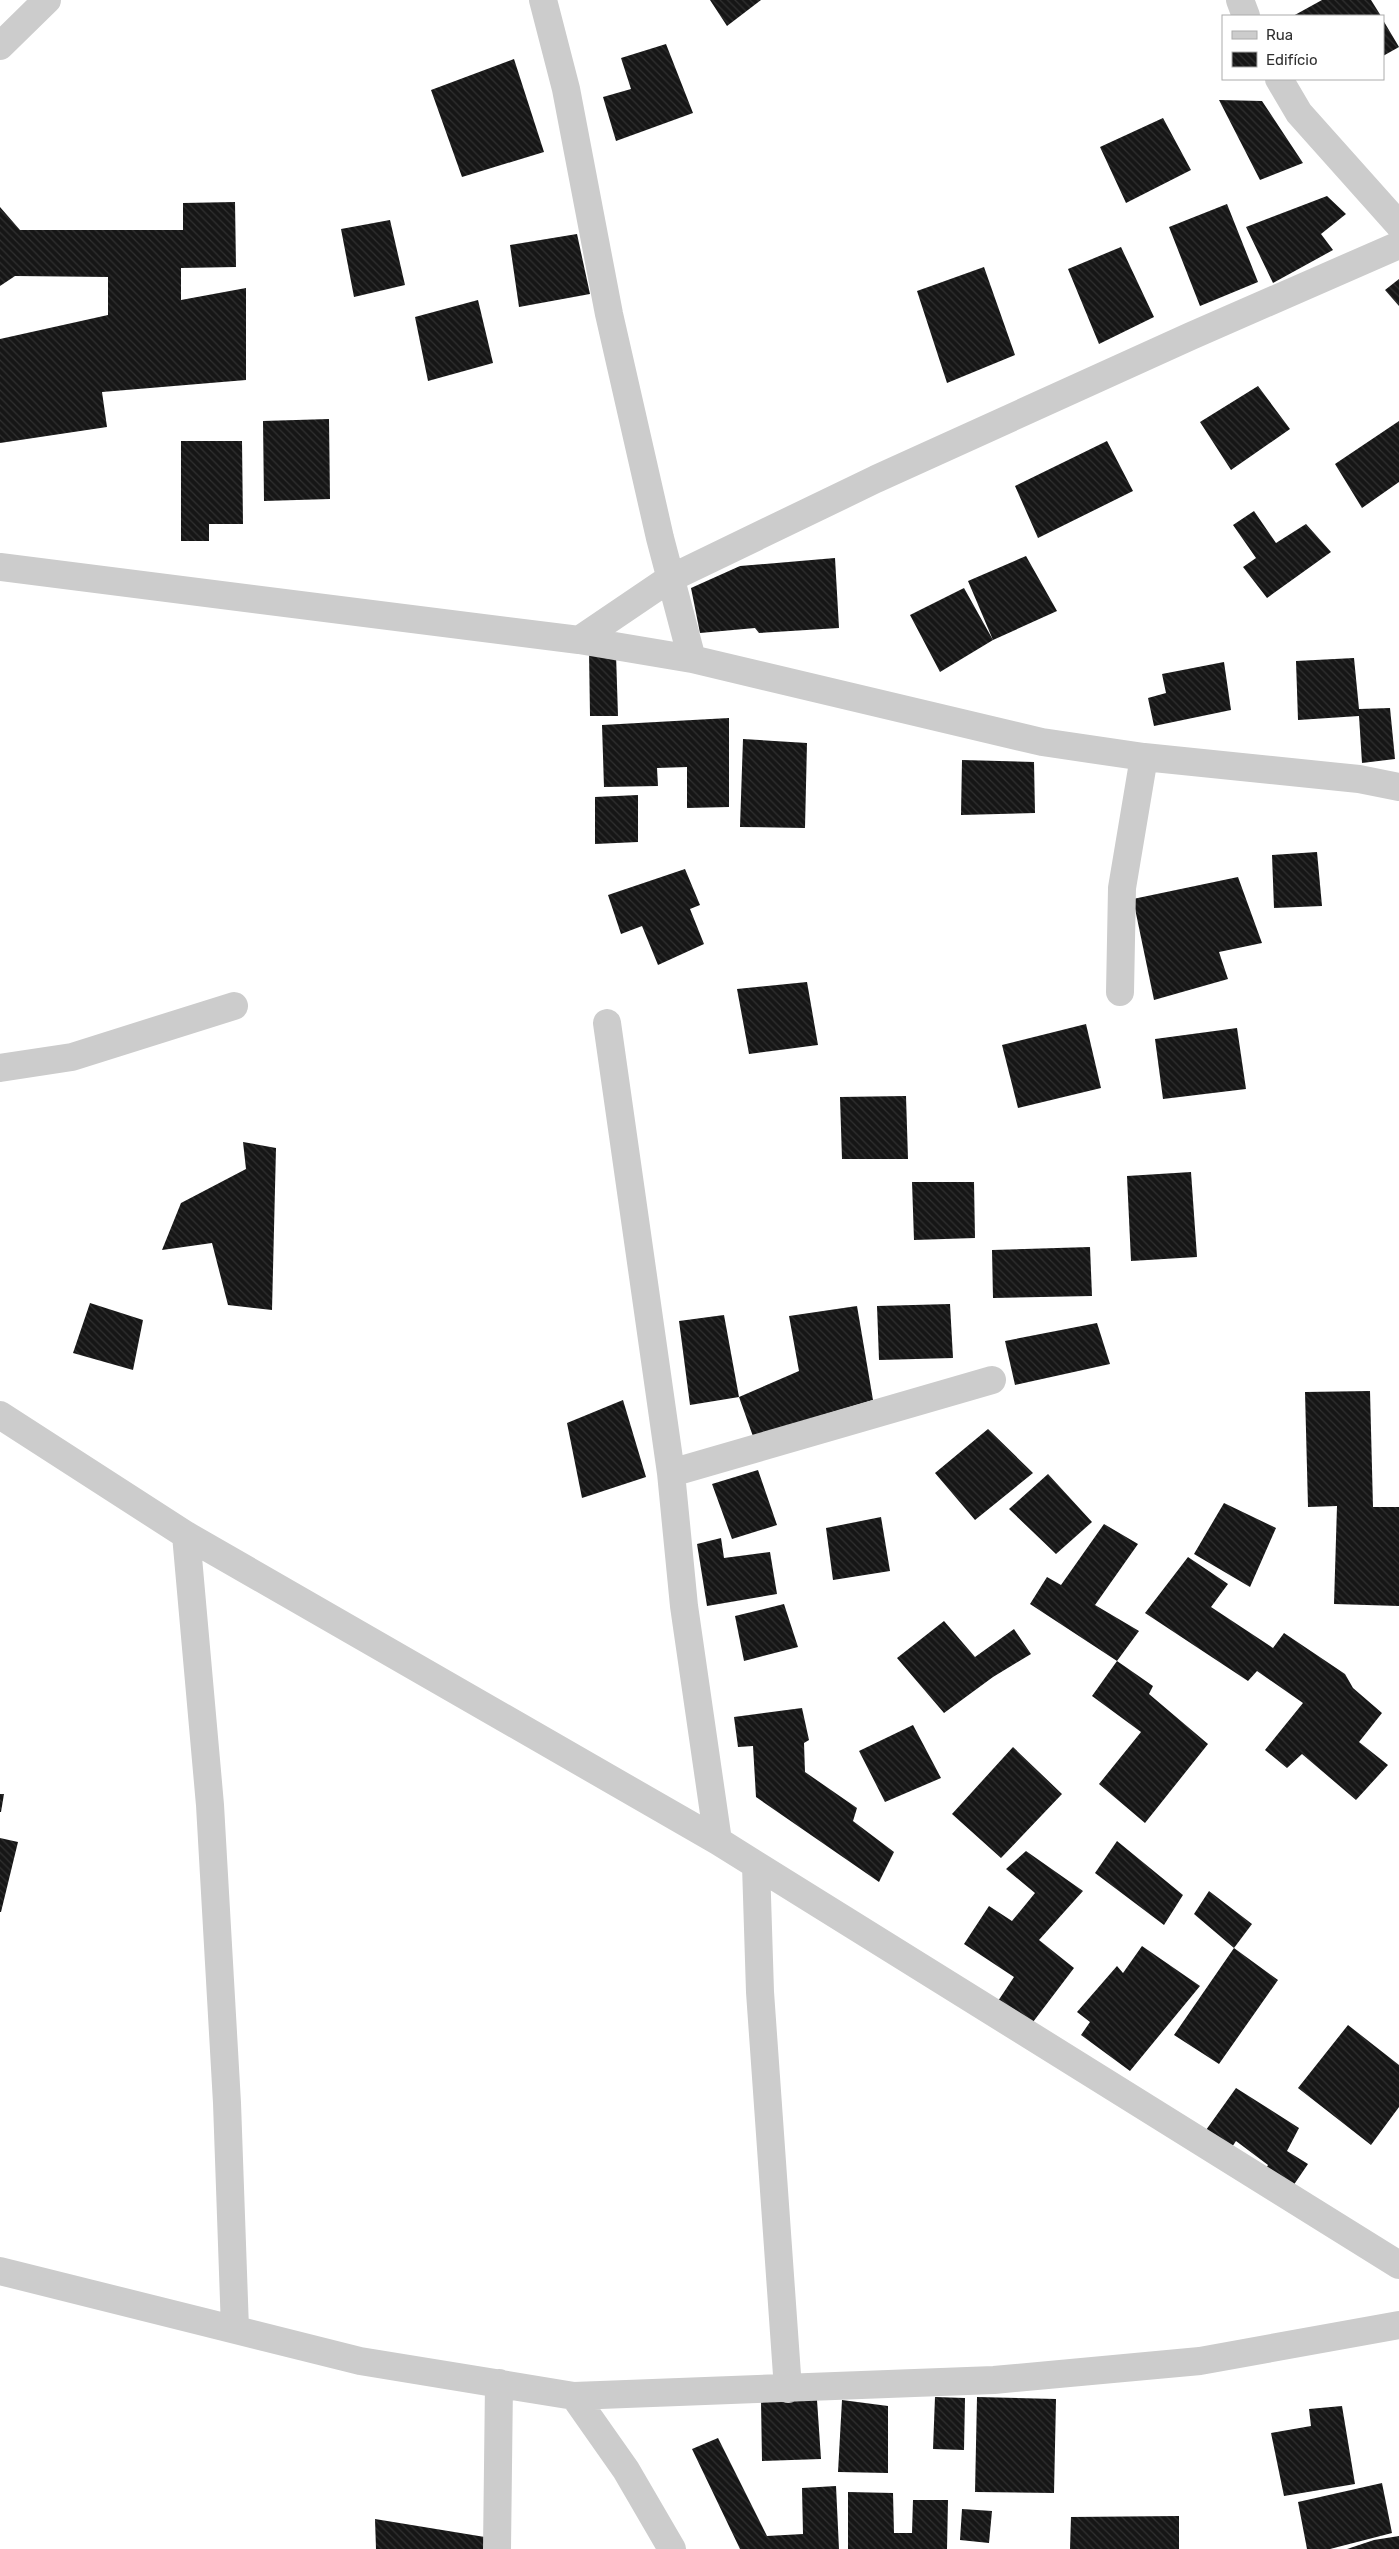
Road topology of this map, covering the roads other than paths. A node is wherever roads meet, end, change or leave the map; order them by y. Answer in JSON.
{"nodes":[{"id":1,"x":47,"y":0,"type":"edge"},
{"id":2,"x":542,"y":0,"type":"edge"},
{"id":3,"x":1240,"y":0,"type":"edge"},
{"id":4,"x":1246,"y":15,"type":"edge"},
{"id":5,"x":0,"y":46,"type":"edge"},
{"id":6,"x":1280,"y":80,"type":"edge"},
{"id":7,"x":1399,"y":225,"type":"edge"},
{"id":8,"x":1399,"y":245,"type":"edge"},
{"id":9,"x":0,"y":567,"type":"edge"},
{"id":10,"x":669,"y":579,"type":"junction"},
{"id":11,"x":580,"y":640,"type":"junction"},
{"id":12,"x":692,"y":659,"type":"junction"},
{"id":13,"x":1144,"y":757,"type":"junction"},
{"id":14,"x":1399,"y":787,"type":"edge"},
{"id":15,"x":1120,"y":992,"type":"dead end"},
{"id":16,"x":234,"y":1006,"type":"dead end"},
{"id":17,"x":607,"y":1023,"type":"dead end"},
{"id":18,"x":0,"y":1068,"type":"edge"},
{"id":19,"x":992,"y":1380,"type":"dead end"},
{"id":20,"x":0,"y":1415,"type":"edge"},
{"id":21,"x":671,"y":1474,"type":"junction"},
{"id":22,"x":186,"y":1535,"type":"junction"},
{"id":23,"x":718,"y":1841,"type":"junction"},
{"id":24,"x":756,"y":1865,"type":"junction"},
{"id":25,"x":1399,"y":2265,"type":"edge"},
{"id":26,"x":0,"y":2271,"type":"edge"},
{"id":27,"x":1399,"y":2325,"type":"edge"},
{"id":28,"x":235,"y":2329,"type":"junction"},
{"id":29,"x":499,"y":2383,"type":"junction"},
{"id":30,"x":788,"y":2389,"type":"junction"},
{"id":31,"x":574,"y":2396,"type":"junction"},
{"id":32,"x":497,"y":2549,"type":"edge"},
{"id":33,"x":672,"y":2549,"type":"edge"}],
"edges":[{"from":1,"to":5,"type":"street"},
{"from":2,"to":10,"type":"street"},
{"from":3,"to":4,"type":"street"},
{"from":6,"to":7,"type":"street"},
{"from":8,"to":10,"type":"street"},
{"from":9,"to":11,"type":"street"},
{"from":10,"to":11,"type":"street"},
{"from":10,"to":12,"type":"street"},
{"from":11,"to":12,"type":"street"},
{"from":12,"to":13,"type":"street"},
{"from":13,"to":14,"type":"street"},
{"from":13,"to":15,"type":"street"},
{"from":16,"to":18,"type":"street"},
{"from":17,"to":21,"type":"street"},
{"from":19,"to":21,"type":"street"},
{"from":20,"to":22,"type":"street"},
{"from":21,"to":23,"type":"street"},
{"from":22,"to":23,"type":"street"},
{"from":22,"to":28,"type":"street"},
{"from":23,"to":24,"type":"street"},
{"from":24,"to":25,"type":"street"},
{"from":24,"to":30,"type":"street"},
{"from":26,"to":28,"type":"street"},
{"from":27,"to":30,"type":"street"},
{"from":28,"to":29,"type":"street"},
{"from":29,"to":31,"type":"street"},
{"from":29,"to":32,"type":"street"},
{"from":30,"to":31,"type":"street"},
{"from":31,"to":33,"type":"street"}]}
